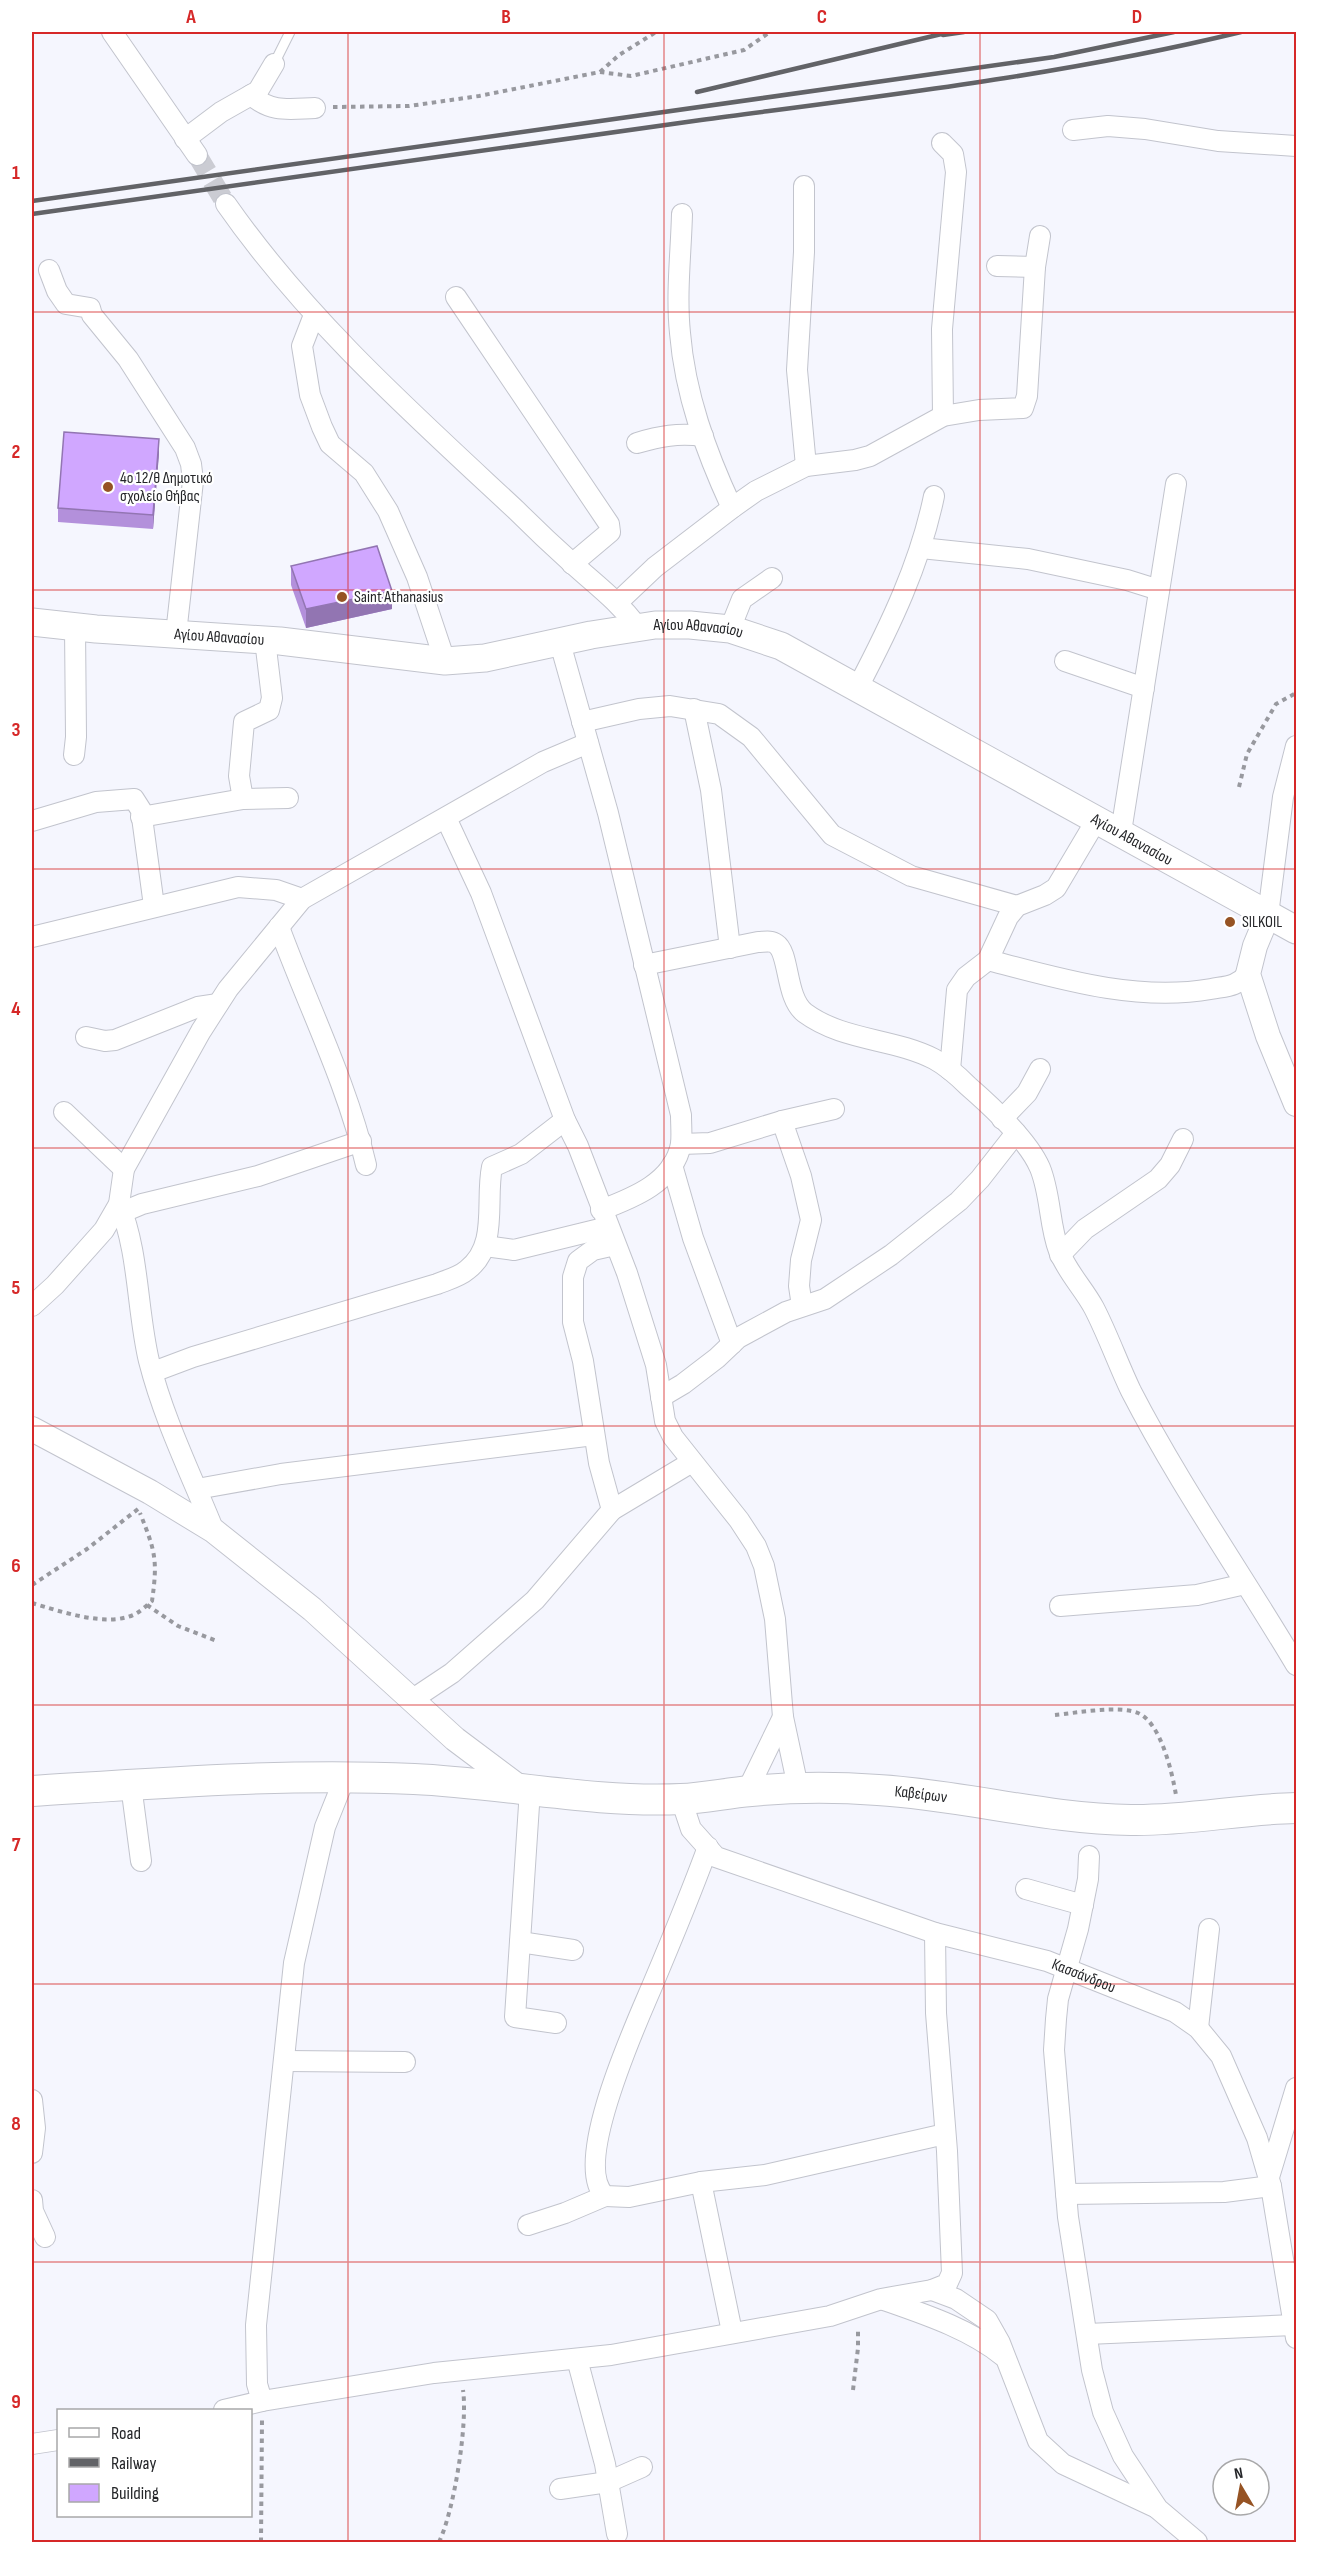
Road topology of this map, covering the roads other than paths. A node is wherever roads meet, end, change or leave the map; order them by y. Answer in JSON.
{"nodes":[{"id":1,"x":112,"y":32,"type":"edge"},
{"id":2,"x":300,"y":32,"type":"edge"},
{"id":3,"x":288,"y":34,"type":"edge"},
{"id":4,"x":274,"y":64,"type":"joint"},
{"id":5,"x":251,"y":95,"type":"junction"},
{"id":6,"x":315,"y":108,"type":"road end"},
{"id":7,"x":1073,"y":130,"type":"dead end"},
{"id":8,"x":185,"y":139,"type":"junction"},
{"id":9,"x":942,"y":143,"type":"dead end"},
{"id":10,"x":1296,"y":146,"type":"edge"},
{"id":11,"x":196,"y":155,"type":"tunnel mouth"},
{"id":12,"x":804,"y":186,"type":"dead end"},
{"id":13,"x":226,"y":204,"type":"tunnel mouth"},
{"id":14,"x":682,"y":214,"type":"dead end"},
{"id":15,"x":1040,"y":236,"type":"dead end"},
{"id":16,"x":997,"y":267,"type":"dead end"},
{"id":17,"x":1035,"y":267,"type":"junction"},
{"id":18,"x":49,"y":270,"type":"dead end"},
{"id":19,"x":456,"y":297,"type":"dead end"},
{"id":20,"x":314,"y":315,"type":"junction"},
{"id":21,"x":943,"y":416,"type":"junction"},
{"id":22,"x":703,"y":436,"type":"junction"},
{"id":23,"x":637,"y":443,"type":"dead end"},
{"id":24,"x":806,"y":466,"type":"junction"},
{"id":25,"x":1176,"y":484,"type":"dead end"},
{"id":26,"x":934,"y":496,"type":"dead end"},
{"id":27,"x":732,"y":508,"type":"junction"},
{"id":28,"x":921,"y":549,"type":"junction"},
{"id":29,"x":572,"y":564,"type":"junction"},
{"id":30,"x":772,"y":578,"type":"dead end"},
{"id":31,"x":1159,"y":590,"type":"junction"},
{"id":32,"x":618,"y":602,"type":"junction"},
{"id":33,"x":32,"y":622,"type":"edge"},
{"id":34,"x":637,"y":626,"type":"junction"},
{"id":35,"x":75,"y":627,"type":"junction"},
{"id":36,"x":730,"y":629,"type":"junction"},
{"id":37,"x":176,"y":634,"type":"junction"},
{"id":38,"x":265,"y":640,"type":"junction"},
{"id":39,"x":560,"y":643,"type":"junction"},
{"id":40,"x":445,"y":661,"type":"junction"},
{"id":41,"x":1065,"y":661,"type":"dead end"},
{"id":42,"x":858,"y":687,"type":"junction"},
{"id":43,"x":1144,"y":688,"type":"junction"},
{"id":44,"x":694,"y":709,"type":"junction"},
{"id":45,"x":582,"y":722,"type":"junction"},
{"id":46,"x":588,"y":743,"type":"junction"},
{"id":47,"x":1296,"y":746,"type":"edge"},
{"id":48,"x":74,"y":755,"type":"dead end"},
{"id":49,"x":288,"y":798,"type":"dead end"},
{"id":50,"x":243,"y":799,"type":"junction"},
{"id":51,"x":141,"y":818,"type":"junction"},
{"id":52,"x":446,"y":818,"type":"junction"},
{"id":53,"x":1097,"y":819,"type":"junction"},
{"id":54,"x":32,"y":821,"type":"edge"},
{"id":55,"x":1121,"y":832,"type":"junction"},
{"id":56,"x":303,"y":899,"type":"junction"},
{"id":57,"x":154,"y":906,"type":"junction"},
{"id":58,"x":1017,"y":906,"type":"junction"},
{"id":59,"x":1268,"y":915,"type":"junction"},
{"id":60,"x":279,"y":927,"type":"junction"},
{"id":61,"x":1296,"y":930,"type":"edge"},
{"id":62,"x":32,"y":937,"type":"edge"},
{"id":63,"x":730,"y":948,"type":"junction"},
{"id":64,"x":988,"y":960,"type":"junction"},
{"id":65,"x":644,"y":964,"type":"junction"},
{"id":66,"x":1248,"y":974,"type":"junction"},
{"id":67,"x":218,"y":1004,"type":"junction"},
{"id":68,"x":86,"y":1037,"type":"dead end"},
{"id":69,"x":1040,"y":1069,"type":"dead end"},
{"id":70,"x":950,"y":1070,"type":"junction"},
{"id":71,"x":1296,"y":1104,"type":"edge"},
{"id":72,"x":834,"y":1109,"type":"dead end"},
{"id":73,"x":64,"y":1112,"type":"dead end"},
{"id":74,"x":1002,"y":1119,"type":"junction"},
{"id":75,"x":565,"y":1120,"type":"junction"},
{"id":76,"x":782,"y":1121,"type":"junction"},
{"id":77,"x":1016,"y":1133,"type":"junction"},
{"id":78,"x":1183,"y":1138,"type":"dead end"},
{"id":79,"x":361,"y":1142,"type":"junction"},
{"id":80,"x":681,"y":1144,"type":"junction"},
{"id":81,"x":366,"y":1165,"type":"dead end"},
{"id":82,"x":672,"y":1165,"type":"junction"},
{"id":83,"x":124,"y":1169,"type":"junction"},
{"id":84,"x":121,"y":1208,"type":"junction"},
{"id":85,"x":608,"y":1227,"type":"junction"},
{"id":86,"x":485,"y":1246,"type":"junction"},
{"id":87,"x":1060,"y":1255,"type":"junction"},
{"id":88,"x":32,"y":1306,"type":"edge"},
{"id":89,"x":802,"y":1306,"type":"junction"},
{"id":90,"x":732,"y":1344,"type":"junction"},
{"id":91,"x":153,"y":1372,"type":"junction"},
{"id":92,"x":661,"y":1397,"type":"junction"},
{"id":93,"x":32,"y":1429,"type":"edge"},
{"id":94,"x":594,"y":1435,"type":"junction"},
{"id":95,"x":692,"y":1462,"type":"junction"},
{"id":96,"x":197,"y":1489,"type":"junction"},
{"id":97,"x":612,"y":1510,"type":"junction"},
{"id":98,"x":214,"y":1531,"type":"junction"},
{"id":99,"x":1245,"y":1584,"type":"junction"},
{"id":100,"x":1060,"y":1606,"type":"dead end"},
{"id":101,"x":1296,"y":1665,"type":"edge"},
{"id":102,"x":413,"y":1699,"type":"junction"},
{"id":103,"x":783,"y":1717,"type":"junction"},
{"id":104,"x":345,"y":1777,"type":"junction"},
{"id":105,"x":131,"y":1785,"type":"junction"},
{"id":106,"x":798,"y":1787,"type":"junction"},
{"id":107,"x":526,"y":1790,"type":"junction"},
{"id":108,"x":32,"y":1791,"type":"edge"},
{"id":109,"x":747,"y":1791,"type":"junction"},
{"id":110,"x":681,"y":1799,"type":"junction"},
{"id":111,"x":1288,"y":1808,"type":"edge"},
{"id":112,"x":708,"y":1848,"type":"junction"},
{"id":113,"x":1089,"y":1856,"type":"dead end"},
{"id":114,"x":141,"y":1861,"type":"dead end"},
{"id":115,"x":1026,"y":1888,"type":"dead end"},
{"id":116,"x":1083,"y":1905,"type":"junction"},
{"id":117,"x":1209,"y":1929,"type":"dead end"},
{"id":118,"x":935,"y":1933,"type":"junction"},
{"id":119,"x":520,"y":1942,"type":"junction"},
{"id":120,"x":573,"y":1950,"type":"dead end"},
{"id":121,"x":1068,"y":1970,"type":"junction"},
{"id":122,"x":556,"y":2023,"type":"dead end"},
{"id":123,"x":1198,"y":2028,"type":"junction"},
{"id":124,"x":285,"y":2061,"type":"junction"},
{"id":125,"x":405,"y":2062,"type":"dead end"},
{"id":126,"x":1296,"y":2088,"type":"edge"},
{"id":127,"x":32,"y":2100,"type":"edge"},
{"id":128,"x":945,"y":2134,"type":"junction"},
{"id":129,"x":32,"y":2153,"type":"edge"},
{"id":130,"x":1270,"y":2181,"type":"junction"},
{"id":131,"x":701,"y":2182,"type":"junction"},
{"id":132,"x":1066,"y":2194,"type":"junction"},
{"id":133,"x":605,"y":2196,"type":"junction"},
{"id":134,"x":32,"y":2200,"type":"edge"},
{"id":135,"x":528,"y":2225,"type":"dead end"},
{"id":136,"x":45,"y":2237,"type":"dead end"},
{"id":137,"x":932,"y":2290,"type":"junction"},
{"id":138,"x":881,"y":2299,"type":"junction"},
{"id":139,"x":732,"y":2332,"type":"junction"},
{"id":140,"x":1295,"y":2332,"type":"edge"},
{"id":141,"x":1087,"y":2334,"type":"junction"},
{"id":142,"x":1006,"y":2358,"type":"junction"},
{"id":143,"x":577,"y":2359,"type":"junction"},
{"id":144,"x":262,"y":2401,"type":"junction"},
{"id":145,"x":228,"y":2409,"type":"edge"},
{"id":146,"x":57,"y":2440,"type":"edge"},
{"id":147,"x":32,"y":2444,"type":"edge"},
{"id":148,"x":642,"y":2467,"type":"dead end"},
{"id":149,"x":608,"y":2482,"type":"junction"},
{"id":150,"x":560,"y":2489,"type":"dead end"},
{"id":151,"x":1158,"y":2509,"type":"junction"},
{"id":152,"x":617,"y":2534,"type":"dead end"},
{"id":153,"x":1197,"y":2542,"type":"edge"}],
"edges":[{"from":1,"to":8,"type":"street"},
{"from":2,"to":3,"type":"lane"},
{"from":3,"to":4,"type":"lane"},
{"from":4,"to":5,"type":"street"},
{"from":5,"to":6,"type":"street"},
{"from":5,"to":8,"type":"street"},
{"from":7,"to":10,"type":"street"},
{"from":8,"to":11,"type":"street"},
{"from":9,"to":21,"type":"street"},
{"from":12,"to":24,"type":"street"},
{"from":13,"to":20,"type":"street"},
{"from":14,"to":22,"type":"street"},
{"from":15,"to":17,"type":"street"},
{"from":16,"to":17,"type":"street"},
{"from":17,"to":21,"type":"street"},
{"from":18,"to":37,"type":"street"},
{"from":19,"to":29,"type":"street"},
{"from":20,"to":29,"type":"street"},
{"from":20,"to":40,"type":"street"},
{"from":21,"to":24,"type":"street"},
{"from":22,"to":23,"type":"street"},
{"from":22,"to":27,"type":"street"},
{"from":24,"to":27,"type":"street"},
{"from":25,"to":31,"type":"street"},
{"from":26,"to":28,"type":"street"},
{"from":27,"to":32,"type":"street"},
{"from":28,"to":31,"type":"street"},
{"from":28,"to":42,"type":"street"},
{"from":29,"to":32,"type":"street"},
{"from":30,"to":36,"type":"street"},
{"from":31,"to":43,"type":"street"},
{"from":32,"to":34,"type":"street"},
{"from":33,"to":35,"type":"main road","name":"Αγίου Αθανασίου"},
{"from":34,"to":36,"type":"main road","name":"Αγίου Αθανασίου"},
{"from":34,"to":39,"type":"main road","name":"Αγίου Αθανασίου"},
{"from":35,"to":37,"type":"main road","name":"Αγίου Αθανασίου"},
{"from":35,"to":48,"type":"street"},
{"from":36,"to":42,"type":"main road","name":"Αγίου Αθανασίου"},
{"from":37,"to":38,"type":"main road","name":"Αγίου Αθανασίου"},
{"from":38,"to":40,"type":"main road","name":"Αγίου Αθανασίου"},
{"from":38,"to":50,"type":"street"},
{"from":39,"to":40,"type":"main road","name":"Αγίου Αθανασίου"},
{"from":39,"to":45,"type":"street"},
{"from":41,"to":43,"type":"street"},
{"from":42,"to":53,"type":"main road","name":"Αγίου Αθανασίου"},
{"from":43,"to":55,"type":"street"},
{"from":44,"to":45,"type":"street"},
{"from":44,"to":58,"type":"street"},
{"from":44,"to":63,"type":"street"},
{"from":45,"to":46,"type":"street"},
{"from":46,"to":52,"type":"street"},
{"from":46,"to":65,"type":"street"},
{"from":47,"to":59,"type":"street"},
{"from":49,"to":50,"type":"street"},
{"from":50,"to":51,"type":"street"},
{"from":51,"to":54,"type":"street"},
{"from":51,"to":57,"type":"street"},
{"from":52,"to":56,"type":"street"},
{"from":52,"to":75,"type":"street"},
{"from":53,"to":55,"type":"main road","name":"Αγίου Αθανασίου"},
{"from":53,"to":58,"type":"street"},
{"from":55,"to":59,"type":"main road","name":"Αγίου Αθανασίου"},
{"from":56,"to":57,"type":"street"},
{"from":56,"to":60,"type":"street"},
{"from":57,"to":62,"type":"street"},
{"from":58,"to":64,"type":"street"},
{"from":59,"to":61,"type":"main road","name":"Αγίου Αθανασίου"},
{"from":59,"to":66,"type":"street"},
{"from":60,"to":67,"type":"street"},
{"from":60,"to":79,"type":"street"},
{"from":63,"to":65,"type":"street"},
{"from":63,"to":70,"type":"street"},
{"from":64,"to":66,"type":"street"},
{"from":64,"to":70,"type":"street"},
{"from":65,"to":80,"type":"street"},
{"from":66,"to":71,"type":"street"},
{"from":67,"to":68,"type":"street"},
{"from":67,"to":83,"type":"street"},
{"from":69,"to":74,"type":"street"},
{"from":70,"to":74,"type":"street"},
{"from":72,"to":76,"type":"street"},
{"from":73,"to":83,"type":"street"},
{"from":74,"to":77,"type":"street"},
{"from":75,"to":85,"type":"street"},
{"from":75,"to":86,"type":"street"},
{"from":76,"to":80,"type":"street"},
{"from":76,"to":89,"type":"street"},
{"from":77,"to":87,"type":"street"},
{"from":77,"to":89,"type":"street"},
{"from":78,"to":87,"type":"street"},
{"from":79,"to":81,"type":"street"},
{"from":79,"to":84,"type":"street"},
{"from":80,"to":82,"type":"street"},
{"from":82,"to":85,"type":"street"},
{"from":82,"to":90,"type":"street"},
{"from":83,"to":84,"type":"street"},
{"from":84,"to":88,"type":"street"},
{"from":84,"to":91,"type":"street"},
{"from":85,"to":86,"type":"street"},
{"from":85,"to":92,"type":"street"},
{"from":85,"to":94,"type":"street"},
{"from":86,"to":91,"type":"street"},
{"from":87,"to":99,"type":"street"},
{"from":89,"to":90,"type":"street"},
{"from":90,"to":92,"type":"street"},
{"from":91,"to":96,"type":"street"},
{"from":92,"to":95,"type":"street"},
{"from":93,"to":98,"type":"street"},
{"from":94,"to":96,"type":"street"},
{"from":94,"to":97,"type":"street"},
{"from":95,"to":97,"type":"street"},
{"from":95,"to":103,"type":"street"},
{"from":96,"to":98,"type":"street"},
{"from":97,"to":102,"type":"street"},
{"from":98,"to":102,"type":"street"},
{"from":99,"to":100,"type":"street"},
{"from":99,"to":101,"type":"street"},
{"from":102,"to":107,"type":"street"},
{"from":103,"to":106,"type":"street"},
{"from":103,"to":109,"type":"street"},
{"from":104,"to":105,"type":"main road","name":"Καβείρων"},
{"from":104,"to":107,"type":"main road","name":"Καβείρων"},
{"from":104,"to":124,"type":"street"},
{"from":105,"to":108,"type":"main road","name":"Καβείρων"},
{"from":105,"to":114,"type":"street"},
{"from":106,"to":109,"type":"main road","name":"Καβείρων"},
{"from":106,"to":111,"type":"main road","name":"Καβείρων"},
{"from":107,"to":110,"type":"main road","name":"Καβείρων"},
{"from":107,"to":119,"type":"street"},
{"from":109,"to":110,"type":"main road","name":"Καβείρων"},
{"from":110,"to":112,"type":"street","name":"Κασσάνδρου"},
{"from":112,"to":118,"type":"street","name":"Κασσάνδρου"},
{"from":112,"to":133,"type":"street"},
{"from":113,"to":116,"type":"street"},
{"from":115,"to":116,"type":"street"},
{"from":116,"to":121,"type":"street"},
{"from":117,"to":123,"type":"street"},
{"from":118,"to":121,"type":"street","name":"Κασσάνδρου"},
{"from":118,"to":128,"type":"street"},
{"from":119,"to":120,"type":"street"},
{"from":119,"to":122,"type":"street"},
{"from":121,"to":123,"type":"street","name":"Κασσάνδρου"},
{"from":121,"to":132,"type":"street"},
{"from":123,"to":130,"type":"street","name":"Κασσάνδρου"},
{"from":124,"to":125,"type":"street"},
{"from":124,"to":144,"type":"street"},
{"from":126,"to":130,"type":"street"},
{"from":127,"to":129,"type":"street"},
{"from":128,"to":131,"type":"street"},
{"from":128,"to":137,"type":"street"},
{"from":130,"to":132,"type":"street"},
{"from":130,"to":140,"type":"street","name":"Κασσάνδρου"},
{"from":131,"to":133,"type":"street"},
{"from":131,"to":139,"type":"street"},
{"from":132,"to":141,"type":"street"},
{"from":133,"to":135,"type":"street"},
{"from":134,"to":136,"type":"street"},
{"from":137,"to":138,"type":"street"},
{"from":137,"to":142,"type":"street"},
{"from":138,"to":139,"type":"street"},
{"from":138,"to":142,"type":"street"},
{"from":139,"to":143,"type":"street"},
{"from":140,"to":141,"type":"street"},
{"from":141,"to":151,"type":"street"},
{"from":142,"to":151,"type":"street"},
{"from":143,"to":144,"type":"street"},
{"from":143,"to":149,"type":"street"},
{"from":144,"to":145,"type":"street"},
{"from":146,"to":147,"type":"street"},
{"from":148,"to":149,"type":"street"},
{"from":149,"to":150,"type":"street"},
{"from":149,"to":152,"type":"street"},
{"from":151,"to":153,"type":"street"}]}
